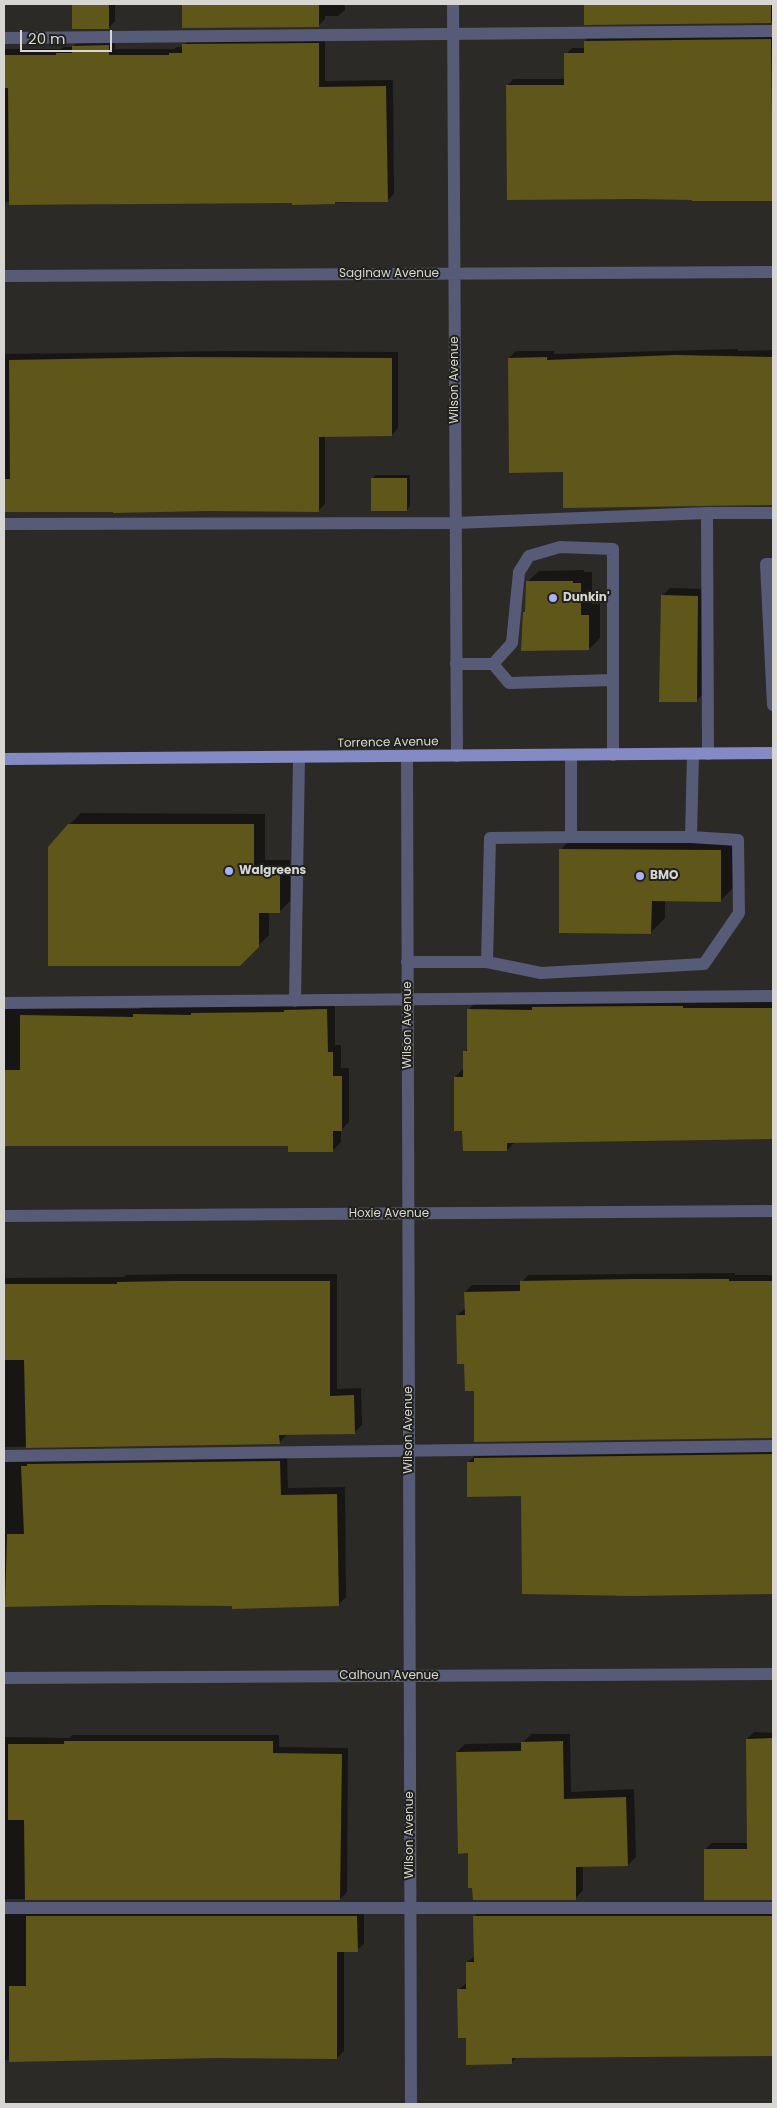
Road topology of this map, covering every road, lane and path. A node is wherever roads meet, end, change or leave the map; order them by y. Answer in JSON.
{"nodes":[{"id":1,"x":453,"y":4,"type":"edge"},
{"id":2,"x":773,"y":31,"type":"edge"},
{"id":3,"x":453,"y":33,"type":"junction"},
{"id":4,"x":4,"y":38,"type":"edge"},
{"id":5,"x":773,"y":272,"type":"edge"},
{"id":6,"x":454,"y":274,"type":"junction"},
{"id":7,"x":4,"y":276,"type":"edge"},
{"id":8,"x":707,"y":513,"type":"junction"},
{"id":9,"x":773,"y":513,"type":"edge"},
{"id":10,"x":456,"y":523,"type":"junction"},
{"id":11,"x":4,"y":524,"type":"edge"},
{"id":12,"x":773,"y":564,"type":"edge"},
{"id":13,"x":772,"y":656,"type":"edge"},
{"id":14,"x":456,"y":664,"type":"junction"},
{"id":15,"x":493,"y":664,"type":"junction"},
{"id":16,"x":613,"y":680,"type":"junction"},
{"id":17,"x":773,"y":705,"type":"edge"},
{"id":18,"x":773,"y":753,"type":"edge"},
{"id":19,"x":613,"y":754,"type":"junction"},
{"id":20,"x":693,"y":754,"type":"junction"},
{"id":21,"x":708,"y":754,"type":"junction"},
{"id":22,"x":571,"y":755,"type":"junction"},
{"id":23,"x":407,"y":756,"type":"junction"},
{"id":24,"x":457,"y":756,"type":"junction"},
{"id":25,"x":299,"y":757,"type":"junction"},
{"id":26,"x":4,"y":759,"type":"edge"},
{"id":27,"x":571,"y":837,"type":"junction"},
{"id":28,"x":692,"y":837,"type":"junction"},
{"id":29,"x":407,"y":962,"type":"junction"},
{"id":30,"x":487,"y":962,"type":"junction"},
{"id":31,"x":773,"y":996,"type":"edge"},
{"id":32,"x":407,"y":1000,"type":"junction"},
{"id":33,"x":295,"y":1001,"type":"junction"},
{"id":34,"x":4,"y":1003,"type":"edge"},
{"id":35,"x":773,"y":1211,"type":"edge"},
{"id":36,"x":408,"y":1214,"type":"junction"},
{"id":37,"x":4,"y":1216,"type":"edge"},
{"id":38,"x":773,"y":1446,"type":"edge"},
{"id":39,"x":409,"y":1451,"type":"junction"},
{"id":40,"x":4,"y":1456,"type":"edge"},
{"id":41,"x":773,"y":1674,"type":"edge"},
{"id":42,"x":410,"y":1676,"type":"junction"},
{"id":43,"x":4,"y":1678,"type":"edge"},
{"id":44,"x":4,"y":1908,"type":"edge"},
{"id":45,"x":410,"y":1908,"type":"junction"},
{"id":46,"x":773,"y":1908,"type":"edge"},
{"id":47,"x":411,"y":2104,"type":"edge"}],
"edges":[{"from":1,"to":3,"type":"street","name":"Wilson Avenue"},
{"from":2,"to":3,"type":"street"},
{"from":3,"to":4,"type":"street"},
{"from":3,"to":6,"type":"street","name":"Wilson Avenue"},
{"from":5,"to":6,"type":"street","name":"Saginaw Avenue"},
{"from":6,"to":7,"type":"street","name":"Saginaw Avenue"},
{"from":6,"to":10,"type":"street","name":"Wilson Avenue"},
{"from":8,"to":9,"type":"street"},
{"from":8,"to":10,"type":"street"},
{"from":8,"to":21,"type":"street"},
{"from":10,"to":11,"type":"street"},
{"from":10,"to":14,"type":"street","name":"Wilson Avenue"},
{"from":12,"to":13,"type":"street"},
{"from":13,"to":17,"type":"street"},
{"from":14,"to":15,"type":"street"},
{"from":14,"to":24,"type":"street","name":"Wilson Avenue"},
{"from":15,"to":16,"type":"street"},
{"from":15,"to":16,"type":"street"},
{"from":16,"to":19,"type":"street"},
{"from":18,"to":21,"type":"main road","name":"Torrence Avenue"},
{"from":19,"to":20,"type":"main road","name":"Torrence Avenue"},
{"from":19,"to":22,"type":"main road","name":"Torrence Avenue"},
{"from":20,"to":21,"type":"main road","name":"Torrence Avenue"},
{"from":20,"to":28,"type":"street"},
{"from":22,"to":24,"type":"main road","name":"Torrence Avenue"},
{"from":22,"to":27,"type":"street"},
{"from":23,"to":24,"type":"main road","name":"Torrence Avenue"},
{"from":23,"to":25,"type":"main road","name":"Torrence Avenue"},
{"from":23,"to":29,"type":"street","name":"Wilson Avenue"},
{"from":25,"to":26,"type":"main road","name":"Torrence Avenue"},
{"from":25,"to":33,"type":"street"},
{"from":27,"to":28,"type":"street"},
{"from":27,"to":30,"type":"street"},
{"from":28,"to":30,"type":"street"},
{"from":29,"to":30,"type":"street"},
{"from":29,"to":32,"type":"street","name":"Wilson Avenue"},
{"from":31,"to":32,"type":"street"},
{"from":32,"to":33,"type":"street"},
{"from":32,"to":36,"type":"street","name":"Wilson Avenue"},
{"from":33,"to":34,"type":"street"},
{"from":35,"to":36,"type":"street","name":"Hoxie Avenue"},
{"from":36,"to":37,"type":"street","name":"Hoxie Avenue"},
{"from":36,"to":39,"type":"street","name":"Wilson Avenue"},
{"from":38,"to":39,"type":"street"},
{"from":39,"to":40,"type":"street"},
{"from":39,"to":42,"type":"street","name":"Wilson Avenue"},
{"from":41,"to":42,"type":"street","name":"Calhoun Avenue"},
{"from":42,"to":43,"type":"street","name":"Calhoun Avenue"},
{"from":42,"to":45,"type":"street","name":"Wilson Avenue"},
{"from":44,"to":45,"type":"street"},
{"from":45,"to":46,"type":"street"},
{"from":45,"to":47,"type":"street","name":"Wilson Avenue"}]}
